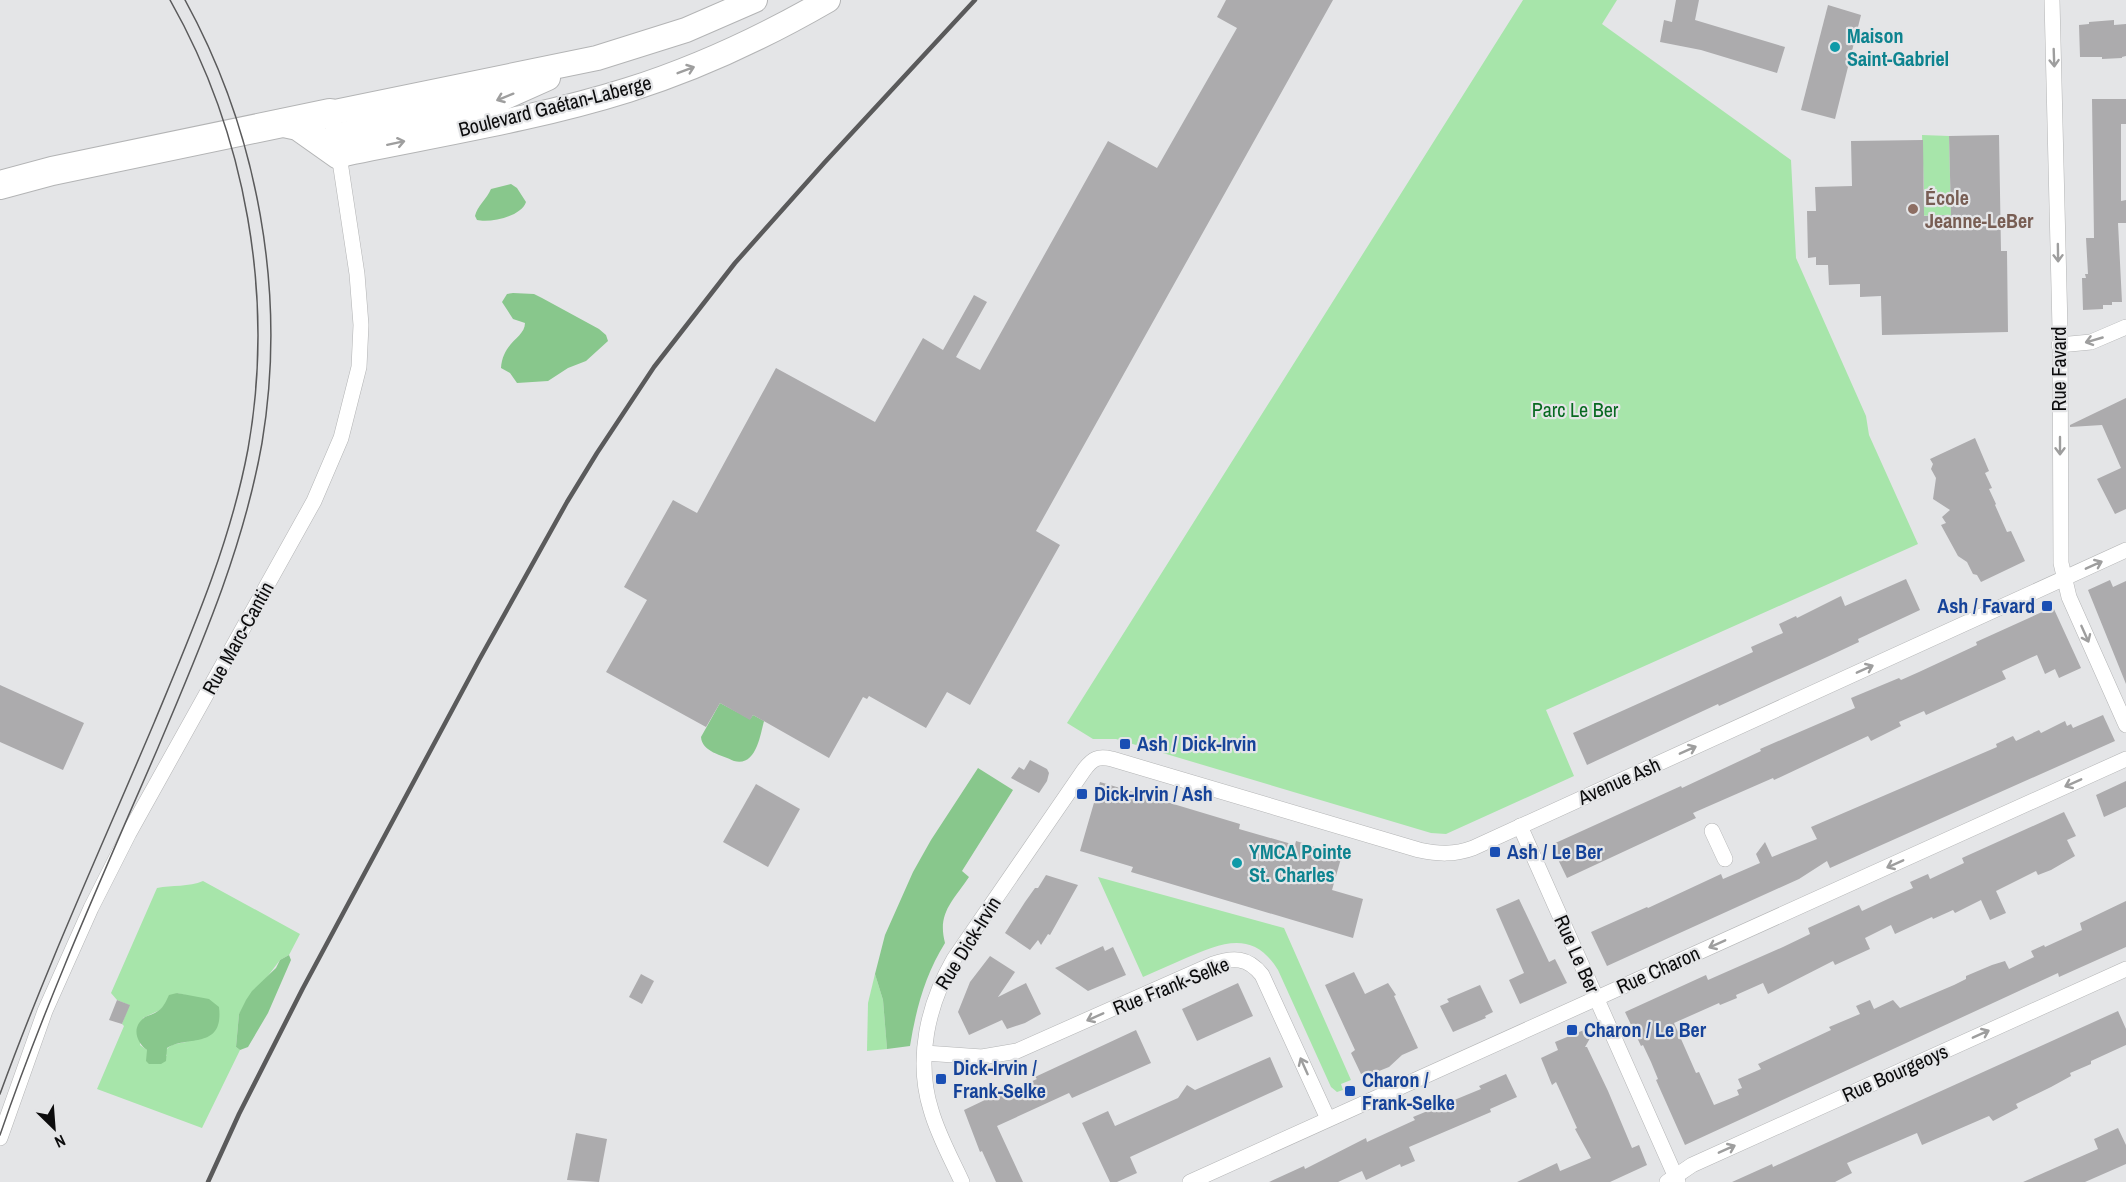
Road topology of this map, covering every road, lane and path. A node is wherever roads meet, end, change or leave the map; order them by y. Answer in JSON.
{"nodes":[{"id":1,"x":755,"y":0,"type":"edge"},
{"id":2,"x":828,"y":0,"type":"edge"},
{"id":3,"x":2052,"y":0,"type":"edge"},
{"id":4,"x":284,"y":123,"type":"junction"},
{"id":5,"x":335,"y":134,"type":"junction"},
{"id":6,"x":0,"y":185,"type":"edge"},
{"id":7,"x":2126,"y":327,"type":"edge"},
{"id":8,"x":2060,"y":345,"type":"junction"},
{"id":9,"x":2126,"y":550,"type":"edge"},
{"id":10,"x":2063,"y":579,"type":"junction"},
{"id":11,"x":2126,"y":725,"type":"edge"},
{"id":12,"x":2126,"y":759,"type":"edge"},
{"id":13,"x":1092,"y":760,"type":"joint"},
{"id":14,"x":1520,"y":826,"type":"junction"},
{"id":15,"x":1712,"y":831,"type":"dead end"},
{"id":16,"x":1725,"y":859,"type":"dead end"},
{"id":17,"x":2126,"y":969,"type":"edge"},
{"id":18,"x":1596,"y":998,"type":"junction"},
{"id":19,"x":925,"y":1053,"type":"junction"},
{"id":20,"x":1328,"y":1119,"type":"junction"},
{"id":21,"x":0,"y":1138,"type":"edge"},
{"id":22,"x":1674,"y":1180,"type":"edge"},
{"id":23,"x":962,"y":1182,"type":"edge"},
{"id":24,"x":1190,"y":1182,"type":"edge"}],
"edges":[{"from":1,"to":5,"type":"main road","name":"Boulevard Gaétan-Laberge","one_way":true},
{"from":5,"to":2,"type":"main road","name":"Boulevard Gaétan-Laberge","one_way":true},
{"from":3,"to":8,"type":"street","name":"Rue Favard","one_way":true},
{"from":4,"to":5,"type":"highway"},
{"from":4,"to":5,"type":"highway"},
{"from":4,"to":6,"type":"highway"},
{"from":5,"to":21,"type":"street","name":"Rue Marc-Cantin"},
{"from":7,"to":8,"type":"street","one_way":true},
{"from":8,"to":10,"type":"street","name":"Rue Favard","one_way":true},
{"from":10,"to":9,"type":"street","name":"Avenue Ash","one_way":true},
{"from":10,"to":11,"type":"street","name":"Rue Favard","one_way":true},
{"from":14,"to":10,"type":"street","name":"Avenue Ash","one_way":true},
{"from":12,"to":18,"type":"street","name":"Rue Charon","one_way":true},
{"from":13,"to":14,"type":"street","name":"Avenue Ash"},
{"from":13,"to":19,"type":"street","name":"Rue Dick-Irvin"},
{"from":14,"to":18,"type":"street","name":"Rue Le Ber"},
{"from":15,"to":16,"type":"street"},
{"from":22,"to":17,"type":"street","name":"Rue Bourgeoys","one_way":true},
{"from":18,"to":20,"type":"street","name":"Rue Charon"},
{"from":18,"to":22,"type":"street","name":"Rue Le Ber"},
{"from":20,"to":19,"type":"street","name":"Rue Frank-Selke","one_way":true},
{"from":19,"to":23,"type":"street","name":"Rue Dick-Irvin"},
{"from":20,"to":24,"type":"street","name":"Rue Charon"}]}
